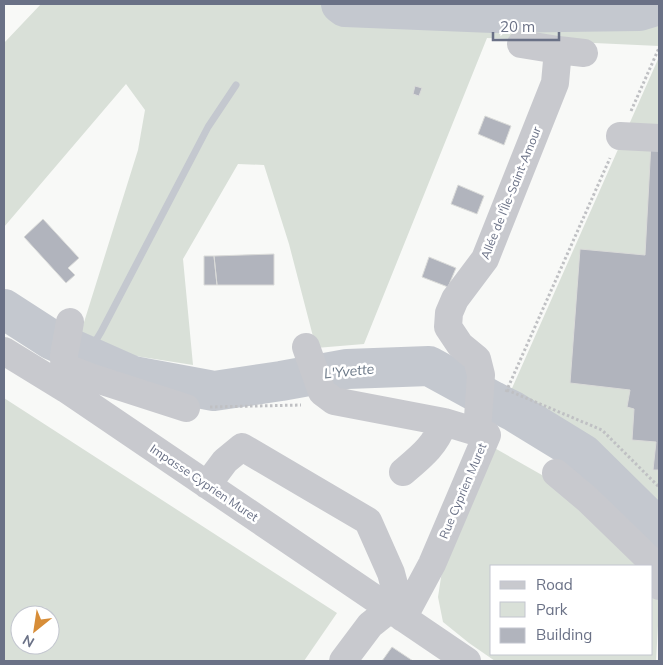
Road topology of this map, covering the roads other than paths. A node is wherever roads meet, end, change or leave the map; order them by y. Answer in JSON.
{"nodes":[{"id":1,"x":521,"y":44,"type":"dead end"},
{"id":2,"x":620,"y":136,"type":"road end"},
{"id":3,"x":659,"y":138,"type":"edge"},
{"id":4,"x":4,"y":351,"type":"edge"},
{"id":5,"x":67,"y":352,"type":"junction"},
{"id":6,"x":312,"y":363,"type":"dead end"},
{"id":7,"x":186,"y":408,"type":"road end"},
{"id":8,"x":444,"y":422,"type":"junction"},
{"id":9,"x":477,"y":425,"type":"junction"},
{"id":10,"x":403,"y":472,"type":"dead end"},
{"id":11,"x":556,"y":473,"type":"dead end"},
{"id":12,"x":207,"y":485,"type":"junction"},
{"id":13,"x":653,"y":565,"type":"edge"},
{"id":14,"x":653,"y":565,"type":"edge"},
{"id":15,"x":659,"y":586,"type":"edge"},
{"id":16,"x":396,"y":613,"type":"junction"},
{"id":17,"x":343,"y":661,"type":"edge"},
{"id":18,"x":466,"y":661,"type":"edge"}],
"edges":[{"from":1,"to":9,"type":"street","name":"Allée de l'Île-Saint-Amour"},
{"from":2,"to":3,"type":"street"},
{"from":4,"to":5,"type":"street","name":"Impasse Cyprien Muret"},
{"from":5,"to":7,"type":"street"},
{"from":5,"to":12,"type":"street","name":"Impasse Cyprien Muret"},
{"from":6,"to":8,"type":"street","name":"Rue Cyprien Muret"},
{"from":8,"to":9,"type":"street","name":"Rue Cyprien Muret"},
{"from":8,"to":10,"type":"street"},
{"from":9,"to":16,"type":"street","name":"Rue Cyprien Muret"},
{"from":11,"to":14,"type":"street"},
{"from":12,"to":16,"type":"street","name":"Impasse Cyprien Muret"},
{"from":12,"to":16,"type":"street"},
{"from":13,"to":15,"type":"street"},
{"from":16,"to":17,"type":"street"},
{"from":16,"to":18,"type":"street"}]}
